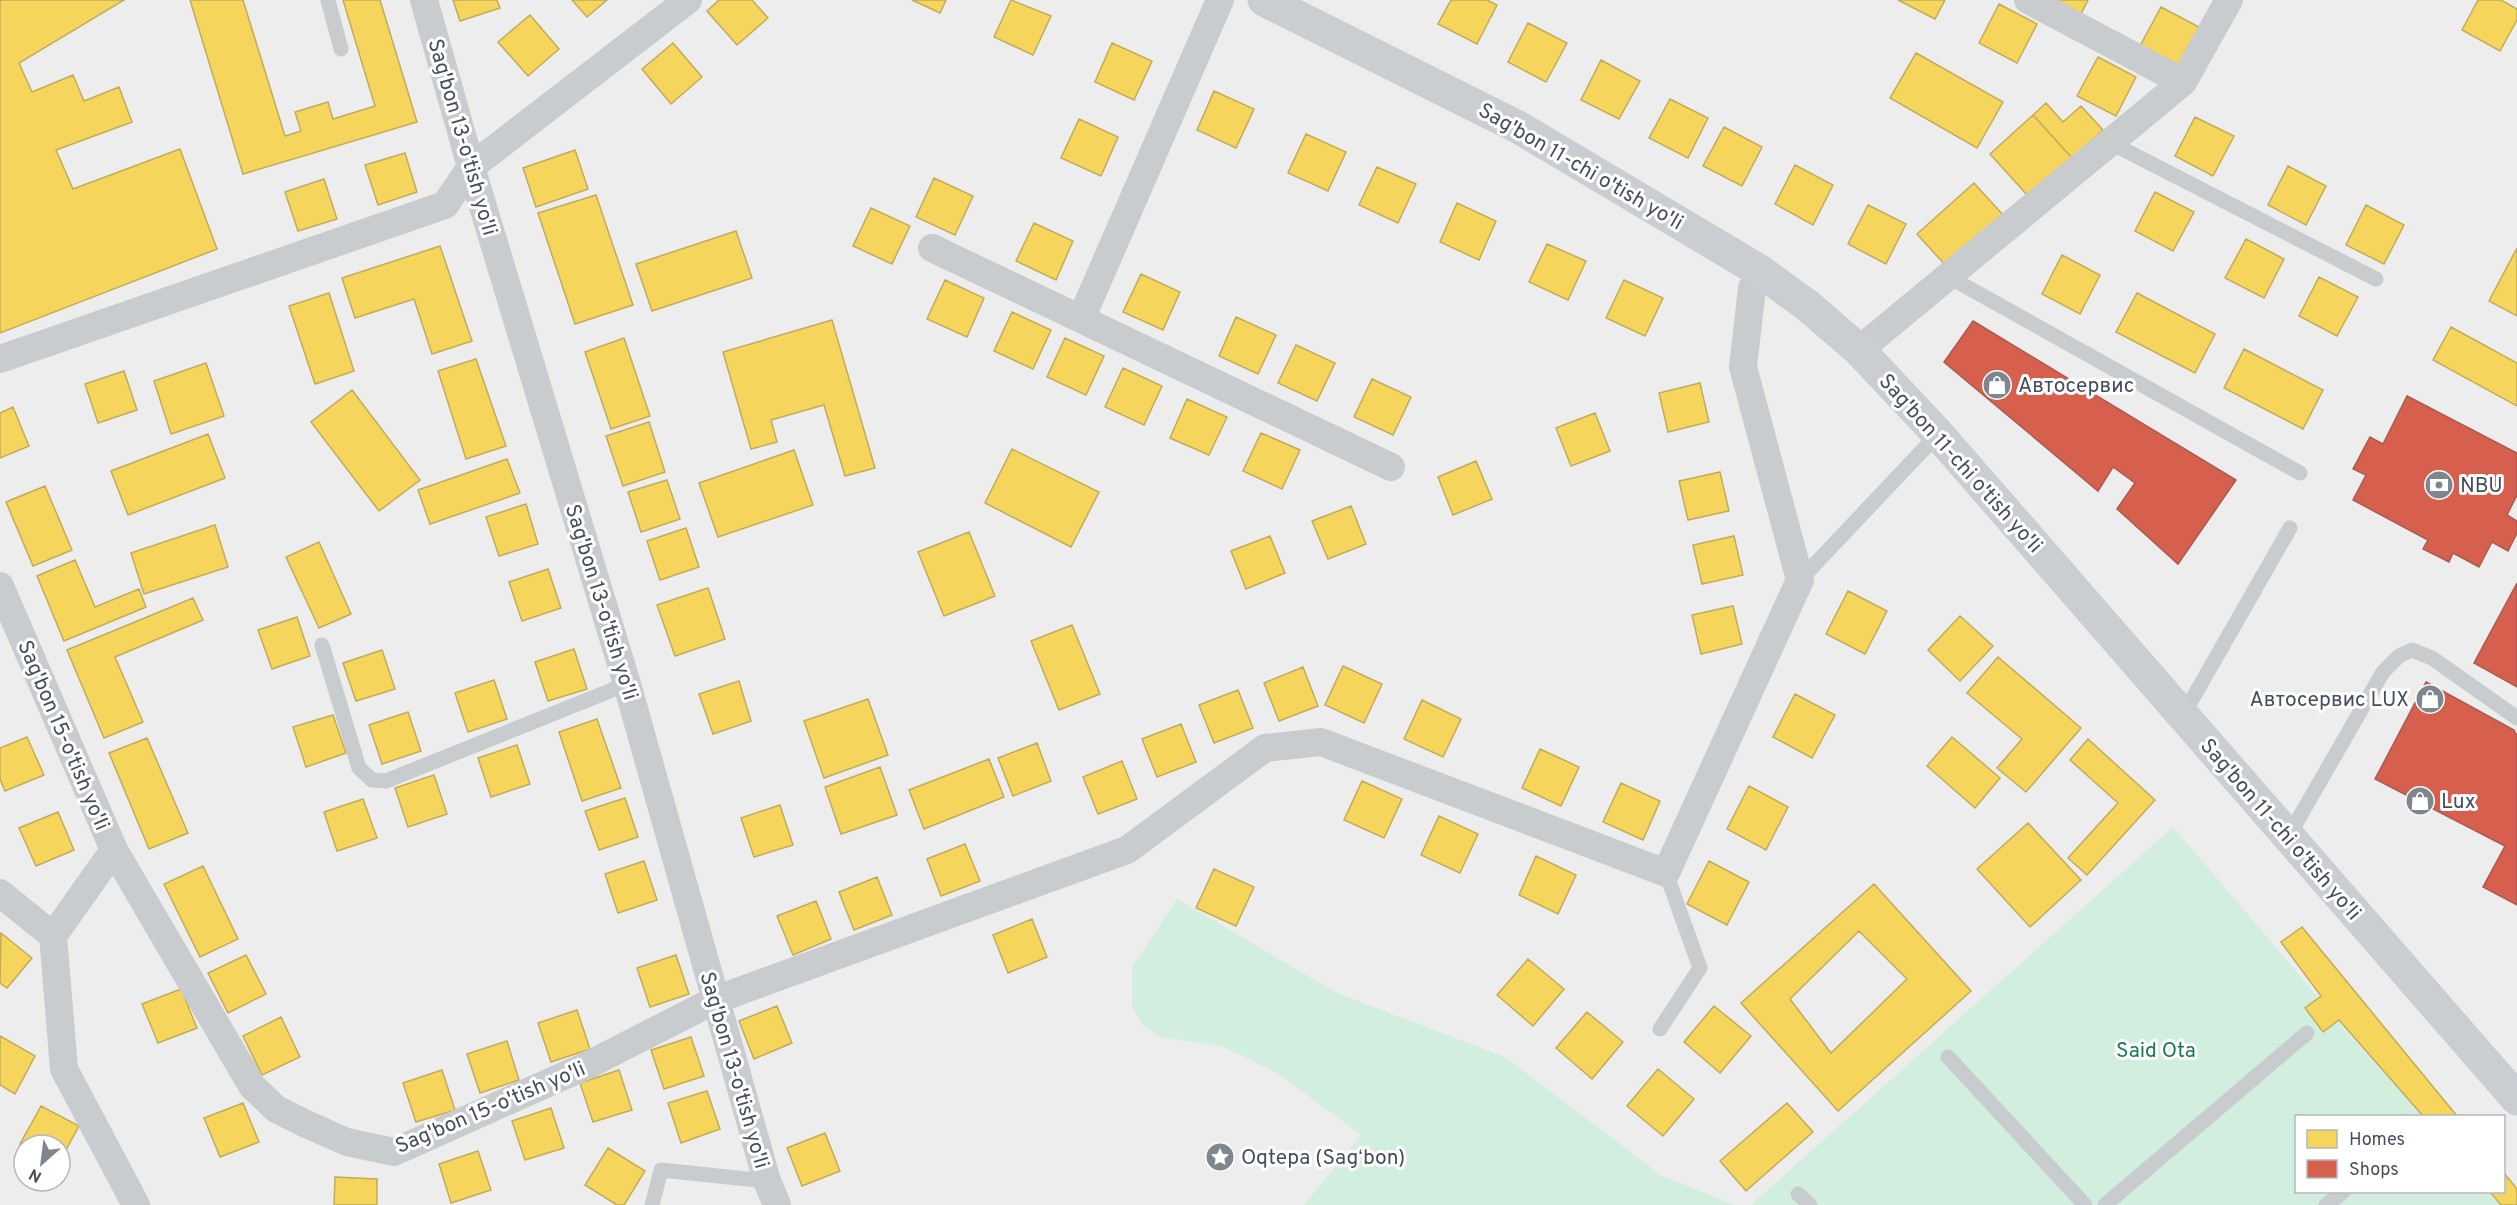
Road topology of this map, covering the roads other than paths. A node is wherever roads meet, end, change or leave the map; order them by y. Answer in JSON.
{"nodes":[{"id":1,"x":328,"y":0,"type":"edge"},
{"id":2,"x":424,"y":0,"type":"edge"},
{"id":3,"x":688,"y":0,"type":"edge"},
{"id":4,"x":1220,"y":0,"type":"edge"},
{"id":5,"x":1264,"y":0,"type":"edge"},
{"id":6,"x":2028,"y":0,"type":"edge"},
{"id":7,"x":2229,"y":0,"type":"edge"},
{"id":8,"x":341,"y":49,"type":"dead end"},
{"id":9,"x":2183,"y":82,"type":"junction"},
{"id":10,"x":2111,"y":143,"type":"junction"},
{"id":11,"x":471,"y":167,"type":"junction"},
{"id":12,"x":932,"y":248,"type":"dead end"},
{"id":13,"x":1760,"y":271,"type":"junction"},
{"id":14,"x":1949,"y":277,"type":"junction"},
{"id":15,"x":2376,"y":279,"type":"dead end"},
{"id":16,"x":1081,"y":319,"type":"junction"},
{"id":17,"x":1859,"y":350,"type":"junction"},
{"id":18,"x":0,"y":359,"type":"edge"},
{"id":19,"x":1938,"y":434,"type":"junction"},
{"id":20,"x":1391,"y":467,"type":"dead end"},
{"id":21,"x":2300,"y":473,"type":"dead end"},
{"id":22,"x":2290,"y":528,"type":"dead end"},
{"id":23,"x":1800,"y":580,"type":"junction"},
{"id":24,"x":0,"y":586,"type":"edge"},
{"id":25,"x":322,"y":645,"type":"dead end"},
{"id":26,"x":627,"y":684,"type":"junction"},
{"id":27,"x":2182,"y":717,"type":"junction"},
{"id":28,"x":2517,"y":718,"type":"edge"},
{"id":29,"x":2288,"y":837,"type":"junction"},
{"id":30,"x":114,"y":850,"type":"junction"},
{"id":31,"x":1666,"y":873,"type":"junction"},
{"id":32,"x":0,"y":893,"type":"edge"},
{"id":33,"x":53,"y":936,"type":"junction"},
{"id":34,"x":715,"y":1000,"type":"junction"},
{"id":35,"x":1660,"y":1029,"type":"dead end"},
{"id":36,"x":2307,"y":1034,"type":"dead end"},
{"id":37,"x":1948,"y":1057,"type":"dead end"},
{"id":38,"x":2517,"y":1099,"type":"edge"},
{"id":39,"x":772,"y":1193,"type":"edge"},
{"id":40,"x":2341,"y":1193,"type":"edge"},
{"id":41,"x":1798,"y":1194,"type":"dead end"},
{"id":42,"x":136,"y":1205,"type":"edge"},
{"id":43,"x":652,"y":1205,"type":"edge"},
{"id":44,"x":1810,"y":1205,"type":"edge"},
{"id":45,"x":2085,"y":1205,"type":"edge"},
{"id":46,"x":2105,"y":1205,"type":"edge"},
{"id":47,"x":2326,"y":1205,"type":"edge"}],
"edges":[{"from":1,"to":8,"type":"lane"},
{"from":2,"to":11,"type":"street","name":"Sag'bon 13-o'tish yo'li"},
{"from":3,"to":11,"type":"street"},
{"from":4,"to":16,"type":"street"},
{"from":5,"to":13,"type":"main road","name":"Sag'bon 11-chi o'tish yo'li"},
{"from":6,"to":9,"type":"street"},
{"from":7,"to":9,"type":"street"},
{"from":9,"to":10,"type":"street"},
{"from":10,"to":14,"type":"street"},
{"from":10,"to":15,"type":"lane"},
{"from":11,"to":18,"type":"street"},
{"from":11,"to":26,"type":"street","name":"Sag'bon 13-o'tish yo'li"},
{"from":12,"to":16,"type":"street"},
{"from":13,"to":17,"type":"main road","name":"Sag'bon 11-chi o'tish yo'li"},
{"from":13,"to":23,"type":"street"},
{"from":14,"to":17,"type":"street"},
{"from":14,"to":21,"type":"lane"},
{"from":16,"to":20,"type":"street"},
{"from":17,"to":19,"type":"main road","name":"Sag'bon 11-chi o'tish yo'li"},
{"from":19,"to":23,"type":"lane"},
{"from":19,"to":27,"type":"main road","name":"Sag'bon 11-chi o'tish yo'li"},
{"from":22,"to":27,"type":"lane"},
{"from":23,"to":31,"type":"street"},
{"from":24,"to":30,"type":"street","name":"Sag'bon 15-o'tish yo'li"},
{"from":25,"to":26,"type":"lane"},
{"from":26,"to":34,"type":"street","name":"Sag'bon 13-o'tish yo'li"},
{"from":27,"to":29,"type":"main road","name":"Sag'bon 11-chi o'tish yo'li"},
{"from":28,"to":29,"type":"lane"},
{"from":29,"to":38,"type":"main road","name":"Sag'bon 11-chi o'tish yo'li"},
{"from":30,"to":33,"type":"street","name":"Sag'bon 15-o'tish yo'li"},
{"from":30,"to":34,"type":"street","name":"Sag'bon 15-o'tish yo'li"},
{"from":31,"to":34,"type":"street","name":"Sag'bon 15-o'tish yo'li"},
{"from":31,"to":35,"type":"lane"},
{"from":32,"to":33,"type":"street"},
{"from":33,"to":42,"type":"street"},
{"from":34,"to":39,"type":"street","name":"Sag'bon 13-o'tish yo'li"},
{"from":36,"to":46,"type":"lane"},
{"from":37,"to":45,"type":"lane"},
{"from":39,"to":43,"type":"lane"},
{"from":40,"to":47,"type":"lane"},
{"from":41,"to":44,"type":"lane"}]}
